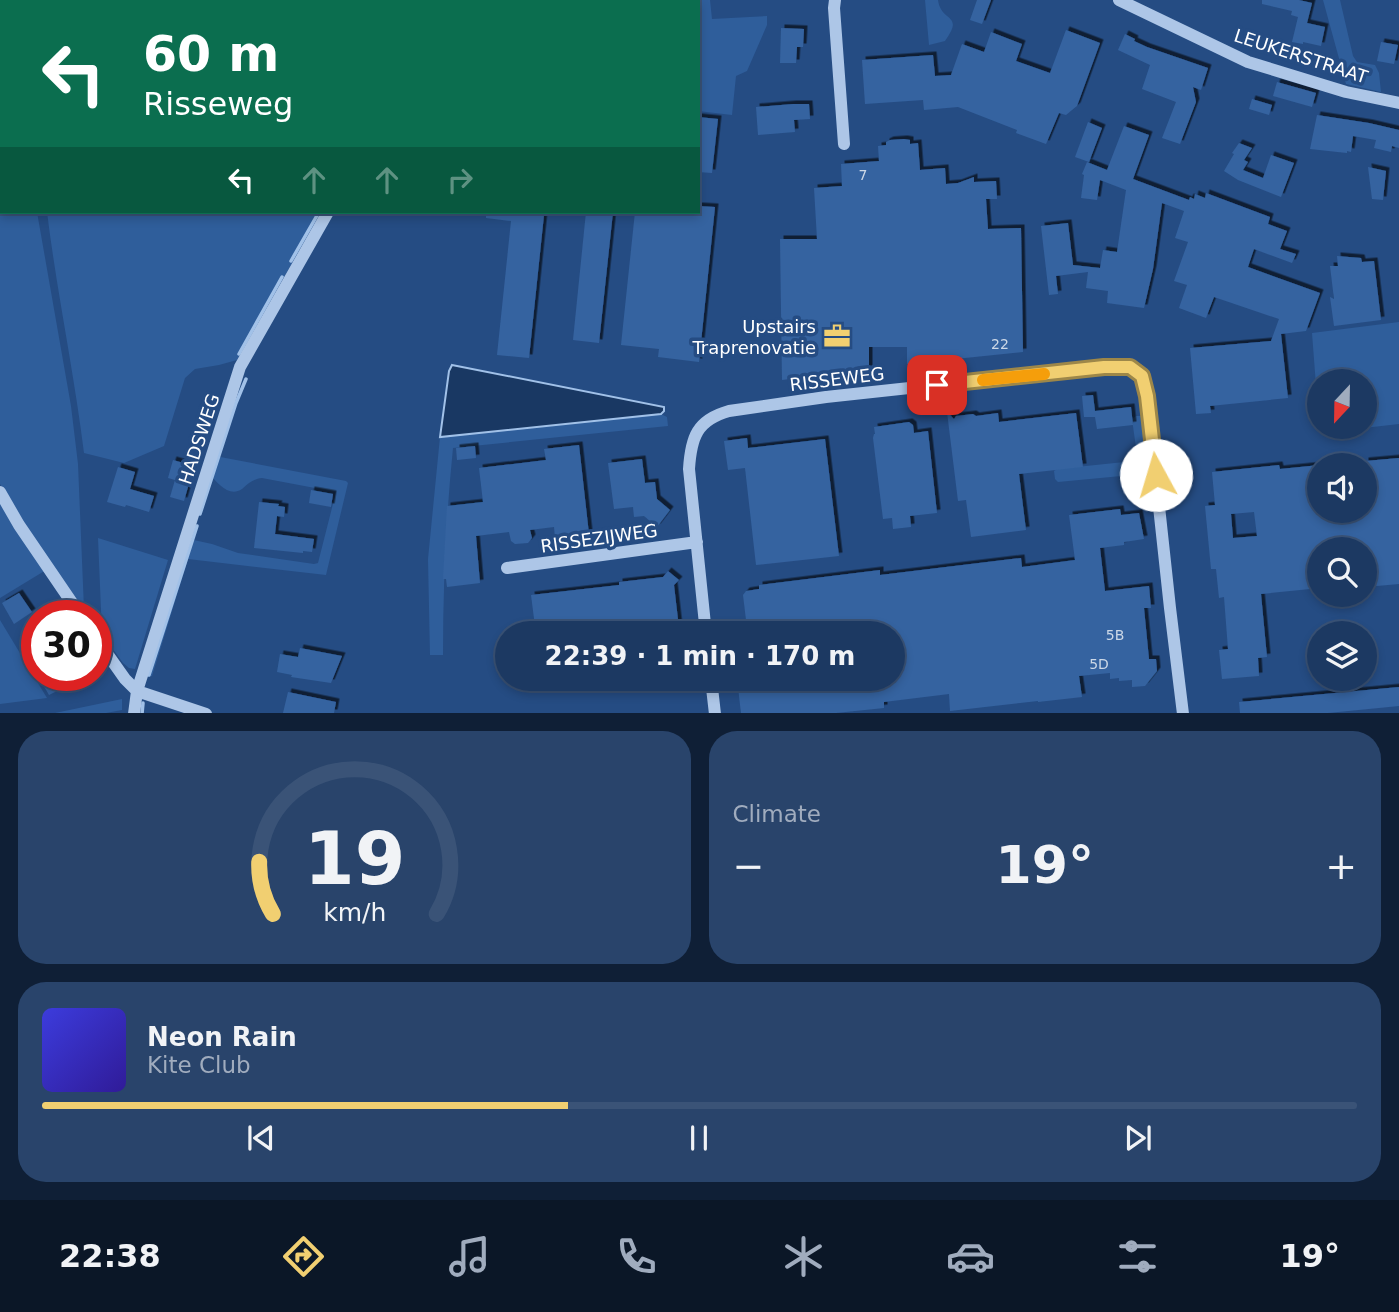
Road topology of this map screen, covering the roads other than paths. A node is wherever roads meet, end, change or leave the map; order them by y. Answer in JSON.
{"nodes":[{"id":1,"x":835,"y":0,"type":"edge"},
{"id":2,"x":1119,"y":0,"type":"edge"},
{"id":3,"x":1399,"y":103,"type":"edge"},
{"id":4,"x":844,"y":144,"type":"dead end"},
{"id":5,"x":327,"y":214,"type":"edge"},
{"id":6,"x":0,"y":492,"type":"edge"},
{"id":7,"x":696,"y":542,"type":"junction"},
{"id":8,"x":507,"y":568,"type":"dead end"},
{"id":9,"x":69,"y":600,"type":"edge"},
{"id":10,"x":705,"y":621,"type":"edge"},
{"id":11,"x":112,"y":661,"type":"edge"},
{"id":12,"x":137,"y":691,"type":"junction"},
{"id":13,"x":712,"y":691,"type":"edge"},
{"id":14,"x":134,"y":713,"type":"edge"},
{"id":15,"x":206,"y":713,"type":"edge"},
{"id":16,"x":715,"y":713,"type":"edge"},
{"id":17,"x":1183,"y":713,"type":"edge"}],
"edges":[{"from":1,"to":4,"type":"street"},
{"from":2,"to":3,"type":"street","name":"LEUKERSTRAAT"},
{"from":5,"to":12,"type":"street","name":"HADSWEG"},
{"from":6,"to":9,"type":"street"},
{"from":7,"to":8,"type":"street","name":"RISSEZIJWEG"},
{"from":7,"to":10,"type":"street","name":"RISSEWEG"},
{"from":7,"to":17,"type":"street","name":"RISSEWEG"},
{"from":11,"to":12,"type":"street"},
{"from":12,"to":14,"type":"street","name":"HADSWEG"},
{"from":12,"to":15,"type":"street"},
{"from":13,"to":16,"type":"street"}]}
